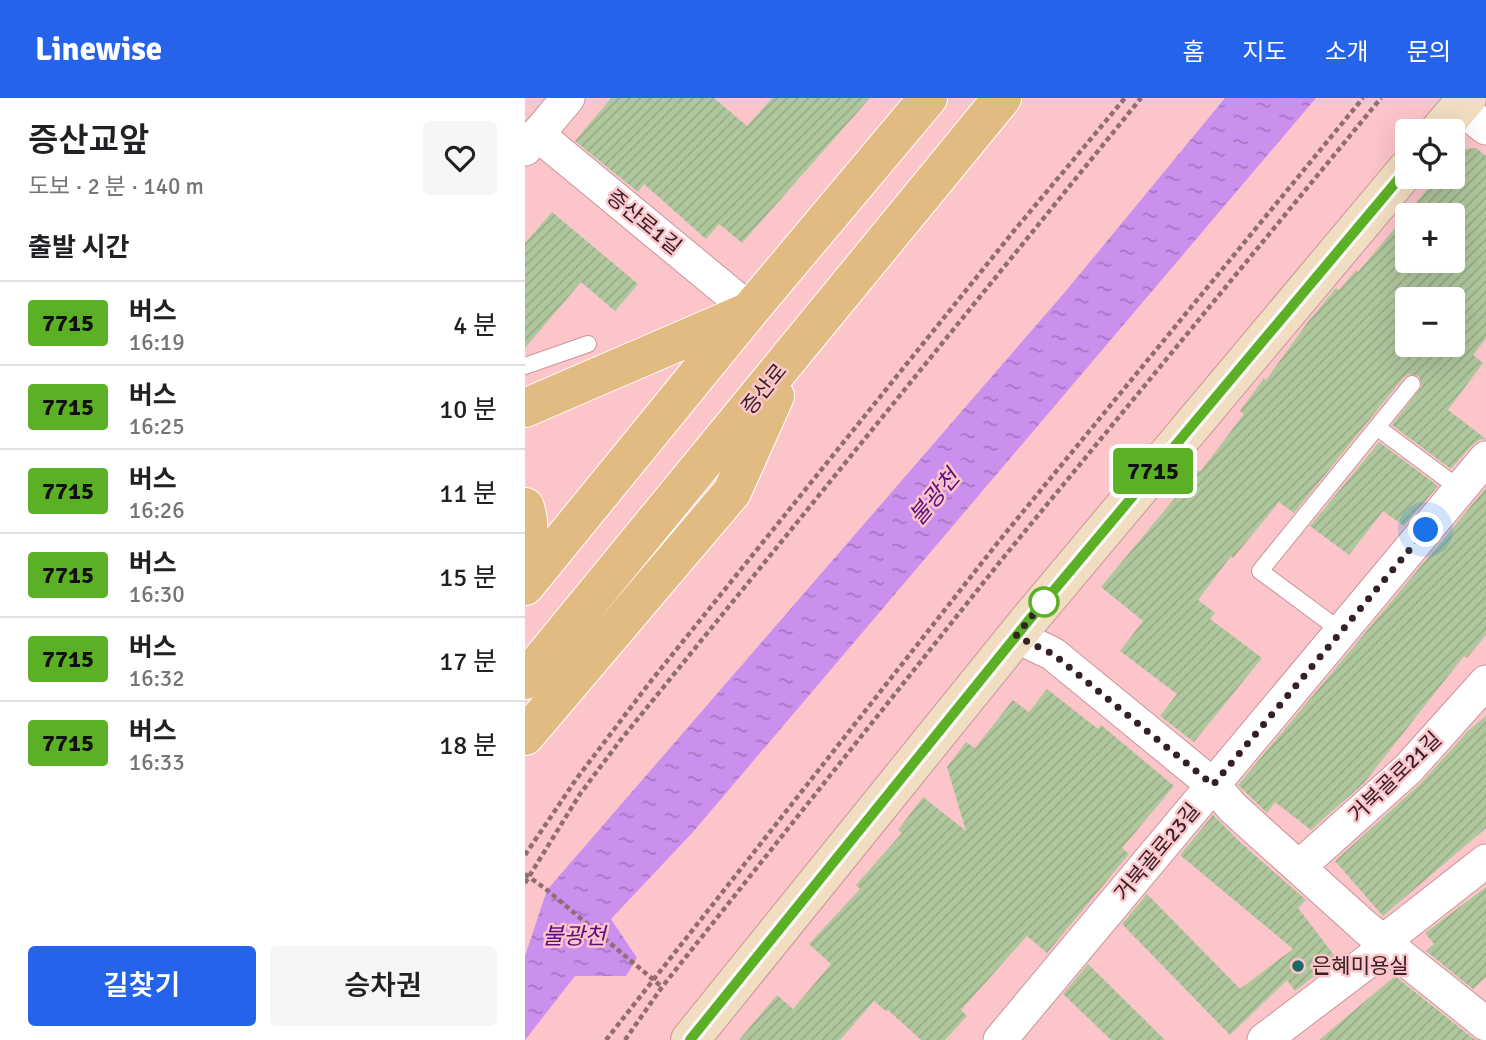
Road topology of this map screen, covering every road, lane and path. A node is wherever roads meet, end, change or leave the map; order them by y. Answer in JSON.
{"nodes":[{"id":1,"x":568,"y":98,"type":"edge"},
{"id":2,"x":928,"y":98,"type":"edge"},
{"id":3,"x":1002,"y":98,"type":"edge"},
{"id":4,"x":1125,"y":98,"type":"edge"},
{"id":5,"x":1141,"y":98,"type":"edge"},
{"id":6,"x":1363,"y":98,"type":"edge"},
{"id":7,"x":1381,"y":98,"type":"edge"},
{"id":8,"x":531,"y":142,"type":"edge"},
{"id":9,"x":1395,"y":183,"type":"edge"},
{"id":10,"x":750,"y":310,"type":"junction"},
{"id":11,"x":588,"y":344,"type":"dead end"},
{"id":12,"x":797,"y":349,"type":"junction"},
{"id":13,"x":525,"y":366,"type":"edge"},
{"id":14,"x":1412,"y":384,"type":"dead end"},
{"id":15,"x":525,"y":408,"type":"edge"},
{"id":16,"x":1378,"y":428,"type":"junction"},
{"id":17,"x":1486,"y":458,"type":"edge"},
{"id":18,"x":1460,"y":489,"type":"junction"},
{"id":19,"x":525,"y":507,"type":"edge"},
{"id":20,"x":525,"y":547,"type":"edge"},
{"id":21,"x":525,"y":586,"type":"edge"},
{"id":22,"x":1341,"y":631,"type":"junction"},
{"id":23,"x":1016,"y":636,"type":"junction"},
{"id":24,"x":525,"y":680,"type":"edge"},
{"id":25,"x":1486,"y":682,"type":"edge"},
{"id":26,"x":525,"y":736,"type":"edge"},
{"id":27,"x":1213,"y":785,"type":"junction"},
{"id":28,"x":525,"y":855,"type":"edge"},
{"id":29,"x":1486,"y":861,"type":"edge"},
{"id":30,"x":1299,"y":867,"type":"junction"},
{"id":31,"x":527,"y":876,"type":"edge"},
{"id":32,"x":525,"y":883,"type":"edge"},
{"id":33,"x":1385,"y":940,"type":"junction"},
{"id":34,"x":653,"y":979,"type":"junction"},
{"id":35,"x":662,"y":987,"type":"junction"},
{"id":36,"x":1486,"y":1024,"type":"edge"},
{"id":37,"x":606,"y":1040,"type":"edge"},
{"id":38,"x":625,"y":1040,"type":"edge"},
{"id":39,"x":690,"y":1040,"type":"edge"},
{"id":40,"x":1000,"y":1040,"type":"edge"},
{"id":41,"x":1264,"y":1040,"type":"edge"}],
"edges":[{"from":1,"to":8,"type":"street","name":"증산로1길"},
{"from":2,"to":10,"type":"main road"},
{"from":3,"to":12,"type":"main road","name":"증산로"},
{"from":4,"to":28,"type":"path"},
{"from":5,"to":31,"type":"path"},
{"from":6,"to":34,"type":"path"},
{"from":7,"to":35,"type":"path"},
{"from":8,"to":10,"type":"street","name":"증산로1길"},
{"from":9,"to":23,"type":"street"},
{"from":10,"to":15,"type":"main road"},
{"from":10,"to":21,"type":"main road"},
{"from":11,"to":13,"type":"lane"},
{"from":12,"to":24,"type":"main road","name":"증산로"},
{"from":12,"to":26,"type":"main road"},
{"from":14,"to":16,"type":"lane"},
{"from":16,"to":18,"type":"lane"},
{"from":16,"to":22,"type":"lane"},
{"from":17,"to":18,"type":"street","name":"거북골로23길"},
{"from":18,"to":22,"type":"street","name":"거북골로23길"},
{"from":19,"to":20,"type":"main road"},
{"from":22,"to":27,"type":"street","name":"거북골로23길"},
{"from":23,"to":27,"type":"street"},
{"from":23,"to":39,"type":"street"},
{"from":25,"to":30,"type":"street","name":"거북골로21길"},
{"from":27,"to":30,"type":"street"},
{"from":27,"to":40,"type":"street","name":"거북골로23길"},
{"from":29,"to":33,"type":"street"},
{"from":30,"to":33,"type":"street"},
{"from":31,"to":32,"type":"path"},
{"from":31,"to":34,"type":"path"},
{"from":33,"to":36,"type":"street"},
{"from":33,"to":41,"type":"street"},
{"from":34,"to":35,"type":"path"},
{"from":34,"to":37,"type":"path"},
{"from":35,"to":38,"type":"path"}]}
